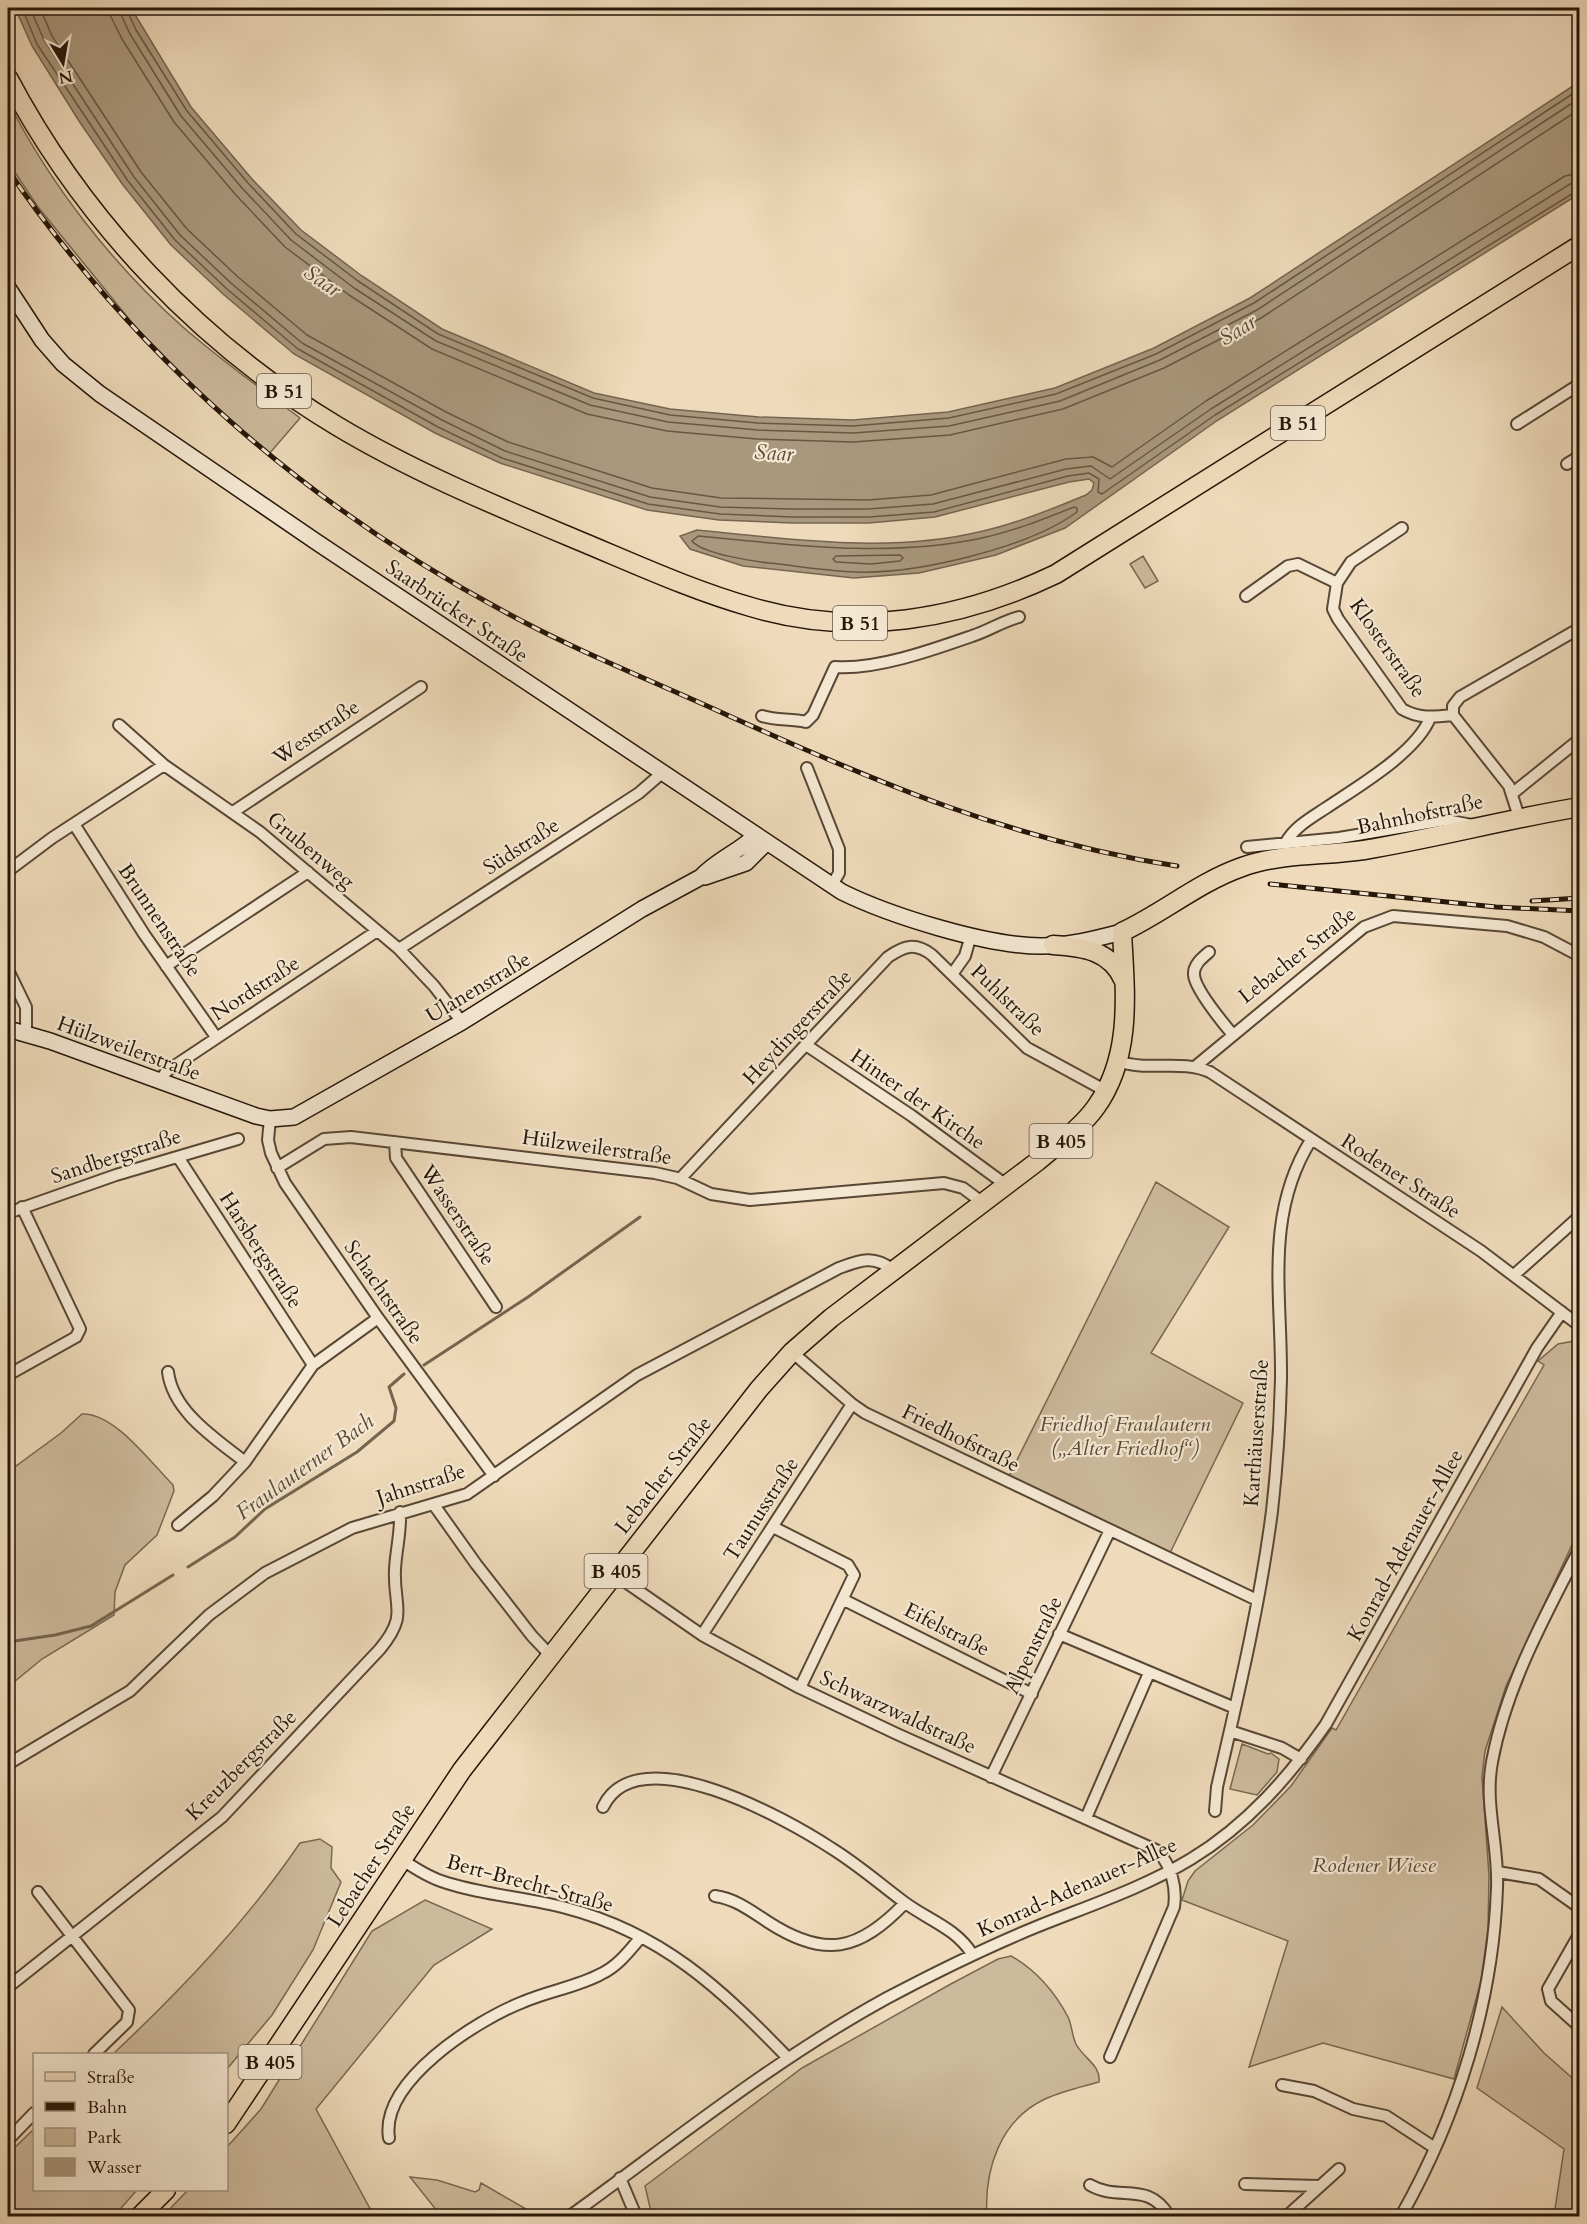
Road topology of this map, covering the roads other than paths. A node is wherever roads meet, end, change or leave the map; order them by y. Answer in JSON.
{"nodes":[{"id":1,"x":8,"y":78,"type":"edge"},
{"id":2,"x":1580,"y":245,"type":"edge"},
{"id":3,"x":8,"y":288,"type":"edge"},
{"id":4,"x":1580,"y":384,"type":"edge"},
{"id":5,"x":1517,"y":424,"type":"dead end"},
{"id":6,"x":1580,"y":456,"type":"edge"},
{"id":7,"x":1566,"y":464,"type":"dead end"},
{"id":8,"x":1402,"y":528,"type":"dead end"},
{"id":9,"x":1336,"y":583,"type":"junction"},
{"id":10,"x":1246,"y":596,"type":"dead end"},
{"id":11,"x":1019,"y":617,"type":"dead end"},
{"id":12,"x":1580,"y":628,"type":"edge"},
{"id":13,"x":421,"y":687,"type":"dead end"},
{"id":14,"x":1453,"y":715,"type":"junction"},
{"id":15,"x":762,"y":716,"type":"dead end"},
{"id":16,"x":1430,"y":718,"type":"junction"},
{"id":17,"x":119,"y":725,"type":"dead end"},
{"id":18,"x":1580,"y":739,"type":"edge"},
{"id":19,"x":164,"y":765,"type":"junction"},
{"id":20,"x":807,"y":768,"type":"dead end"},
{"id":21,"x":662,"y":773,"type":"junction"},
{"id":22,"x":1513,"y":793,"type":"junction"},
{"id":23,"x":1580,"y":807,"type":"edge"},
{"id":24,"x":233,"y":812,"type":"junction"},
{"id":25,"x":1519,"y":817,"type":"junction"},
{"id":26,"x":74,"y":824,"type":"junction"},
{"id":27,"x":1475,"y":826,"type":"junction"},
{"id":28,"x":761,"y":839,"type":"junction"},
{"id":29,"x":1285,"y":844,"type":"junction"},
{"id":30,"x":1247,"y":847,"type":"dead end"},
{"id":31,"x":8,"y":871,"type":"edge"},
{"id":32,"x":308,"y":872,"type":"junction"},
{"id":33,"x":832,"y":885,"type":"junction"},
{"id":34,"x":377,"y":931,"type":"junction"},
{"id":35,"x":1122,"y":932,"type":"junction"},
{"id":36,"x":970,"y":935,"type":"junction"},
{"id":37,"x":1053,"y":945,"type":"junction"},
{"id":38,"x":399,"y":949,"type":"junction"},
{"id":39,"x":1209,"y":952,"type":"dead end"},
{"id":40,"x":1580,"y":956,"type":"edge"},
{"id":41,"x":166,"y":966,"type":"junction"},
{"id":42,"x":8,"y":970,"type":"edge"},
{"id":43,"x":953,"y":973,"type":"junction"},
{"id":44,"x":1125,"y":982,"type":"junction"},
{"id":45,"x":462,"y":1022,"type":"junction"},
{"id":46,"x":8,"y":1029,"type":"edge"},
{"id":47,"x":26,"y":1033,"type":"junction"},
{"id":48,"x":1233,"y":1035,"type":"junction"},
{"id":49,"x":216,"y":1037,"type":"junction"},
{"id":50,"x":806,"y":1045,"type":"junction"},
{"id":51,"x":1118,"y":1061,"type":"junction"},
{"id":52,"x":1196,"y":1066,"type":"junction"},
{"id":53,"x":159,"y":1081,"type":"junction"},
{"id":54,"x":1106,"y":1091,"type":"junction"},
{"id":55,"x":270,"y":1119,"type":"junction"},
{"id":56,"x":238,"y":1139,"type":"dead end"},
{"id":57,"x":1311,"y":1140,"type":"junction"},
{"id":58,"x":395,"y":1142,"type":"junction"},
{"id":59,"x":178,"y":1157,"type":"junction"},
{"id":60,"x":277,"y":1168,"type":"junction"},
{"id":61,"x":681,"y":1179,"type":"junction"},
{"id":62,"x":1006,"y":1185,"type":"junction"},
{"id":63,"x":983,"y":1203,"type":"junction"},
{"id":64,"x":22,"y":1207,"type":"junction"},
{"id":65,"x":8,"y":1213,"type":"edge"},
{"id":66,"x":1580,"y":1216,"type":"edge"},
{"id":67,"x":893,"y":1270,"type":"junction"},
{"id":68,"x":1514,"y":1275,"type":"junction"},
{"id":69,"x":496,"y":1307,"type":"dead end"},
{"id":70,"x":1562,"y":1312,"type":"junction"},
{"id":71,"x":378,"y":1318,"type":"junction"},
{"id":72,"x":1580,"y":1326,"type":"edge"},
{"id":73,"x":792,"y":1352,"type":"junction"},
{"id":74,"x":313,"y":1365,"type":"junction"},
{"id":75,"x":168,"y":1372,"type":"dead end"},
{"id":76,"x":8,"y":1375,"type":"edge"},
{"id":77,"x":852,"y":1404,"type":"junction"},
{"id":78,"x":245,"y":1462,"type":"junction"},
{"id":79,"x":494,"y":1476,"type":"junction"},
{"id":80,"x":434,"y":1505,"type":"junction"},
{"id":81,"x":400,"y":1512,"type":"junction"},
{"id":82,"x":178,"y":1525,"type":"dead end"},
{"id":83,"x":772,"y":1527,"type":"junction"},
{"id":84,"x":1110,"y":1530,"type":"junction"},
{"id":85,"x":1580,"y":1548,"type":"edge"},
{"id":86,"x":614,"y":1574,"type":"junction"},
{"id":87,"x":844,"y":1600,"type":"junction"},
{"id":88,"x":1257,"y":1600,"type":"junction"},
{"id":89,"x":1059,"y":1634,"type":"junction"},
{"id":90,"x":702,"y":1635,"type":"junction"},
{"id":91,"x":551,"y":1656,"type":"junction"},
{"id":92,"x":1149,"y":1673,"type":"junction"},
{"id":93,"x":800,"y":1688,"type":"junction"},
{"id":94,"x":1032,"y":1694,"type":"junction"},
{"id":95,"x":1235,"y":1708,"type":"junction"},
{"id":96,"x":1230,"y":1731,"type":"junction"},
{"id":97,"x":1302,"y":1759,"type":"junction"},
{"id":98,"x":8,"y":1764,"type":"edge"},
{"id":99,"x":992,"y":1777,"type":"junction"},
{"id":100,"x":603,"y":1807,"type":"dead end"},
{"id":101,"x":1215,"y":1811,"type":"dead end"},
{"id":102,"x":1086,"y":1818,"type":"junction"},
{"id":103,"x":400,"y":1859,"type":"junction"},
{"id":104,"x":1170,"y":1871,"type":"junction"},
{"id":105,"x":1498,"y":1872,"type":"junction"},
{"id":106,"x":38,"y":1892,"type":"dead end"},
{"id":107,"x":715,"y":1896,"type":"dead end"},
{"id":108,"x":905,"y":1903,"type":"junction"},
{"id":109,"x":1580,"y":1908,"type":"edge"},
{"id":110,"x":1580,"y":1933,"type":"edge"},
{"id":111,"x":73,"y":1936,"type":"junction"},
{"id":112,"x":641,"y":1937,"type":"junction"},
{"id":113,"x":972,"y":1954,"type":"junction"},
{"id":114,"x":8,"y":1987,"type":"edge"},
{"id":115,"x":1578,"y":2022,"type":"edge"},
{"id":116,"x":96,"y":2053,"type":"edge"},
{"id":117,"x":787,"y":2057,"type":"junction"},
{"id":118,"x":1110,"y":2057,"type":"dead end"},
{"id":119,"x":1282,"y":2085,"type":"dead end"},
{"id":120,"x":33,"y":2115,"type":"edge"},
{"id":121,"x":228,"y":2121,"type":"edge"},
{"id":122,"x":389,"y":2138,"type":"dead end"},
{"id":123,"x":8,"y":2140,"type":"edge"},
{"id":124,"x":1435,"y":2148,"type":"junction"},
{"id":125,"x":1339,"y":2169,"type":"dead end"},
{"id":126,"x":620,"y":2178,"type":"junction"},
{"id":127,"x":1245,"y":2184,"type":"dead end"},
{"id":128,"x":1089,"y":2185,"type":"dead end"},
{"id":129,"x":1320,"y":2186,"type":"junction"},
{"id":130,"x":165,"y":2191,"type":"edge"},
{"id":131,"x":1291,"y":2216,"type":"edge"},
{"id":132,"x":141,"y":2217,"type":"edge"},
{"id":133,"x":570,"y":2217,"type":"edge"},
{"id":134,"x":636,"y":2217,"type":"edge"},
{"id":135,"x":1169,"y":2217,"type":"edge"},
{"id":136,"x":1401,"y":2217,"type":"edge"}],
"edges":[{"from":1,"to":2,"type":"main road","number":"B 51"},
{"from":3,"to":21,"type":"street","name":"Saarbrücker Straße"},
{"from":4,"to":5,"type":"street"},
{"from":6,"to":7,"type":"street"},
{"from":8,"to":9,"type":"street"},
{"from":9,"to":10,"type":"street","name":"Klosterstraße"},
{"from":9,"to":16,"type":"street","name":"Klosterstraße"},
{"from":11,"to":15,"type":"street"},
{"from":12,"to":14,"type":"street"},
{"from":13,"to":24,"type":"street","name":"Weststraße"},
{"from":14,"to":16,"type":"street"},
{"from":14,"to":22,"type":"street"},
{"from":16,"to":29,"type":"street"},
{"from":17,"to":19,"type":"street","name":"Grubenweg"},
{"from":18,"to":22,"type":"street"},
{"from":19,"to":24,"type":"street","name":"Grubenweg"},
{"from":19,"to":26,"type":"street"},
{"from":20,"to":33,"type":"street"},
{"from":21,"to":28,"type":"street","name":"Saarbrücker Straße"},
{"from":21,"to":38,"type":"street","name":"Südstraße"},
{"from":22,"to":25,"type":"street"},
{"from":23,"to":25,"type":"main road","name":"Bahnhofstraße"},
{"from":24,"to":32,"type":"street","name":"Grubenweg"},
{"from":25,"to":27,"type":"main road","name":"Bahnhofstraße"},
{"from":26,"to":31,"type":"street"},
{"from":26,"to":41,"type":"street","name":"Brunnenstraße"},
{"from":27,"to":29,"type":"street"},
{"from":27,"to":35,"type":"main road","name":"Bahnhofstraße"},
{"from":28,"to":33,"type":"street","name":"Saarbrücker Straße"},
{"from":28,"to":45,"type":"street","name":"Ulanenstraße"},
{"from":29,"to":30,"type":"street"},
{"from":32,"to":34,"type":"street","name":"Grubenweg"},
{"from":32,"to":41,"type":"street"},
{"from":33,"to":36,"type":"street","name":"Saarbrücker Straße"},
{"from":34,"to":38,"type":"street","name":"Grubenweg"},
{"from":34,"to":49,"type":"street","name":"Nordstraße"},
{"from":35,"to":37,"type":"street","name":"Saarbrücker Straße"},
{"from":35,"to":44,"type":"main road","number":"B 405"},
{"from":36,"to":37,"type":"street","name":"Saarbrücker Straße"},
{"from":36,"to":43,"type":"street","name":"Puhlstraße"},
{"from":37,"to":44,"type":"main road"},
{"from":38,"to":45,"type":"street","name":"Grubenweg"},
{"from":39,"to":48,"type":"street","name":"Lebacher Straße"},
{"from":40,"to":48,"type":"street","name":"Lebacher Straße"},
{"from":41,"to":49,"type":"street","name":"Brunnenstraße"},
{"from":42,"to":47,"type":"street"},
{"from":43,"to":50,"type":"street","name":"Heydingerstraße"},
{"from":43,"to":54,"type":"street","name":"Puhlstraße"},
{"from":44,"to":51,"type":"main road","number":"B 405"},
{"from":45,"to":55,"type":"street","name":"Ulanenstraße"},
{"from":46,"to":47,"type":"street","name":"Hülzweilerstraße"},
{"from":47,"to":53,"type":"street","name":"Hülzweilerstraße"},
{"from":48,"to":52,"type":"street","name":"Lebacher Straße"},
{"from":49,"to":53,"type":"street","name":"Nordstraße"},
{"from":50,"to":61,"type":"street","name":"Heydingerstraße"},
{"from":50,"to":62,"type":"street","name":"Hinter der Kirche"},
{"from":51,"to":52,"type":"street"},
{"from":51,"to":54,"type":"main road","name":"Lebacher Straße","number":"B 405"},
{"from":52,"to":57,"type":"street","name":"Rodener Straße"},
{"from":53,"to":55,"type":"street","name":"Hülzweilerstraße"},
{"from":54,"to":62,"type":"main road","name":"Lebacher Straße","number":"B 405"},
{"from":55,"to":60,"type":"street","name":"Schachtstraße"},
{"from":56,"to":59,"type":"street","name":"Sandbergstraße"},
{"from":57,"to":68,"type":"street","name":"Rodener Straße"},
{"from":57,"to":88,"type":"street","name":"Karthäuserstraße"},
{"from":58,"to":60,"type":"street","name":"Hülzweilerstraße"},
{"from":58,"to":61,"type":"street","name":"Hülzweilerstraße"},
{"from":58,"to":69,"type":"street","name":"Wasserstraße"},
{"from":59,"to":64,"type":"street","name":"Sandbergstraße"},
{"from":59,"to":74,"type":"street","name":"Harsbergstraße"},
{"from":60,"to":71,"type":"street","name":"Schachtstraße"},
{"from":61,"to":63,"type":"street","name":"Hülzweilerstraße"},
{"from":62,"to":63,"type":"main road","name":"Lebacher Straße","number":"B 405"},
{"from":63,"to":67,"type":"main road","name":"Lebacher Straße","number":"B 405"},
{"from":64,"to":65,"type":"street","name":"Sandbergstraße"},
{"from":64,"to":76,"type":"street"},
{"from":66,"to":68,"type":"street"},
{"from":67,"to":73,"type":"main road","name":"Lebacher Straße","number":"B 405"},
{"from":67,"to":79,"type":"street","name":"Jahnstraße"},
{"from":68,"to":70,"type":"street","name":"Rodener Straße"},
{"from":70,"to":72,"type":"street","name":"Rodener Straße"},
{"from":70,"to":97,"type":"street","name":"Konrad-Adenauer-Allee"},
{"from":71,"to":74,"type":"street"},
{"from":71,"to":79,"type":"street","name":"Schachtstraße"},
{"from":73,"to":77,"type":"street","name":"Friedhofstraße"},
{"from":73,"to":86,"type":"main road","name":"Lebacher Straße","number":"B 405"},
{"from":74,"to":78,"type":"street"},
{"from":75,"to":78,"type":"street"},
{"from":77,"to":83,"type":"street","name":"Taunusstraße"},
{"from":77,"to":84,"type":"street","name":"Friedhofstraße"},
{"from":78,"to":82,"type":"street"},
{"from":79,"to":80,"type":"street","name":"Jahnstraße"},
{"from":80,"to":81,"type":"street","name":"Jahnstraße"},
{"from":80,"to":91,"type":"street"},
{"from":81,"to":98,"type":"street","name":"Jahnstraße"},
{"from":81,"to":111,"type":"street","name":"Kreuzbergstraße"},
{"from":83,"to":87,"type":"street"},
{"from":83,"to":90,"type":"street","name":"Taunusstraße"},
{"from":84,"to":88,"type":"street","name":"Friedhofstraße"},
{"from":84,"to":89,"type":"street","name":"Alpenstraße"},
{"from":85,"to":105,"type":"street"},
{"from":86,"to":90,"type":"street","name":"Schwarzwaldstraße"},
{"from":86,"to":91,"type":"main road","name":"Lebacher Straße","number":"B 405"},
{"from":87,"to":93,"type":"street"},
{"from":87,"to":94,"type":"street","name":"Eifelstraße"},
{"from":88,"to":95,"type":"street","name":"Karthäuserstraße"},
{"from":89,"to":92,"type":"street"},
{"from":89,"to":94,"type":"street","name":"Alpenstraße"},
{"from":90,"to":93,"type":"street","name":"Schwarzwaldstraße"},
{"from":91,"to":103,"type":"main road","name":"Lebacher Straße","number":"B 405"},
{"from":92,"to":95,"type":"street"},
{"from":92,"to":102,"type":"street"},
{"from":93,"to":99,"type":"street","name":"Schwarzwaldstraße"},
{"from":94,"to":99,"type":"street","name":"Alpenstraße"},
{"from":95,"to":96,"type":"street","name":"Karthäuserstraße"},
{"from":96,"to":97,"type":"street"},
{"from":96,"to":101,"type":"street","name":"Karthäuserstraße"},
{"from":97,"to":104,"type":"street","name":"Konrad-Adenauer-Allee"},
{"from":99,"to":102,"type":"street","name":"Schwarzwaldstraße"},
{"from":100,"to":108,"type":"street"},
{"from":102,"to":104,"type":"street","name":"Schwarzwaldstraße"},
{"from":103,"to":112,"type":"street","name":"Bert-Brecht-Straße"},
{"from":103,"to":121,"type":"main road","name":"Lebacher Straße","number":"B 405"},
{"from":104,"to":113,"type":"street","name":"Konrad-Adenauer-Allee"},
{"from":104,"to":118,"type":"street"},
{"from":105,"to":109,"type":"street"},
{"from":105,"to":124,"type":"street"},
{"from":106,"to":111,"type":"street"},
{"from":107,"to":108,"type":"street"},
{"from":108,"to":113,"type":"street"},
{"from":110,"to":115,"type":"street"},
{"from":111,"to":114,"type":"street","name":"Kreuzbergstraße"},
{"from":111,"to":116,"type":"street"},
{"from":112,"to":117,"type":"street","name":"Bert-Brecht-Straße"},
{"from":112,"to":122,"type":"street"},
{"from":113,"to":117,"type":"street","name":"Konrad-Adenauer-Allee"},
{"from":117,"to":126,"type":"street","name":"Konrad-Adenauer-Allee"},
{"from":119,"to":124,"type":"street"},
{"from":120,"to":123,"type":"street"},
{"from":124,"to":136,"type":"street"},
{"from":125,"to":129,"type":"street"},
{"from":126,"to":133,"type":"street","name":"Konrad-Adenauer-Allee"},
{"from":126,"to":134,"type":"street"},
{"from":127,"to":129,"type":"street"},
{"from":128,"to":135,"type":"street"},
{"from":129,"to":131,"type":"street"},
{"from":130,"to":132,"type":"main road"}]}
